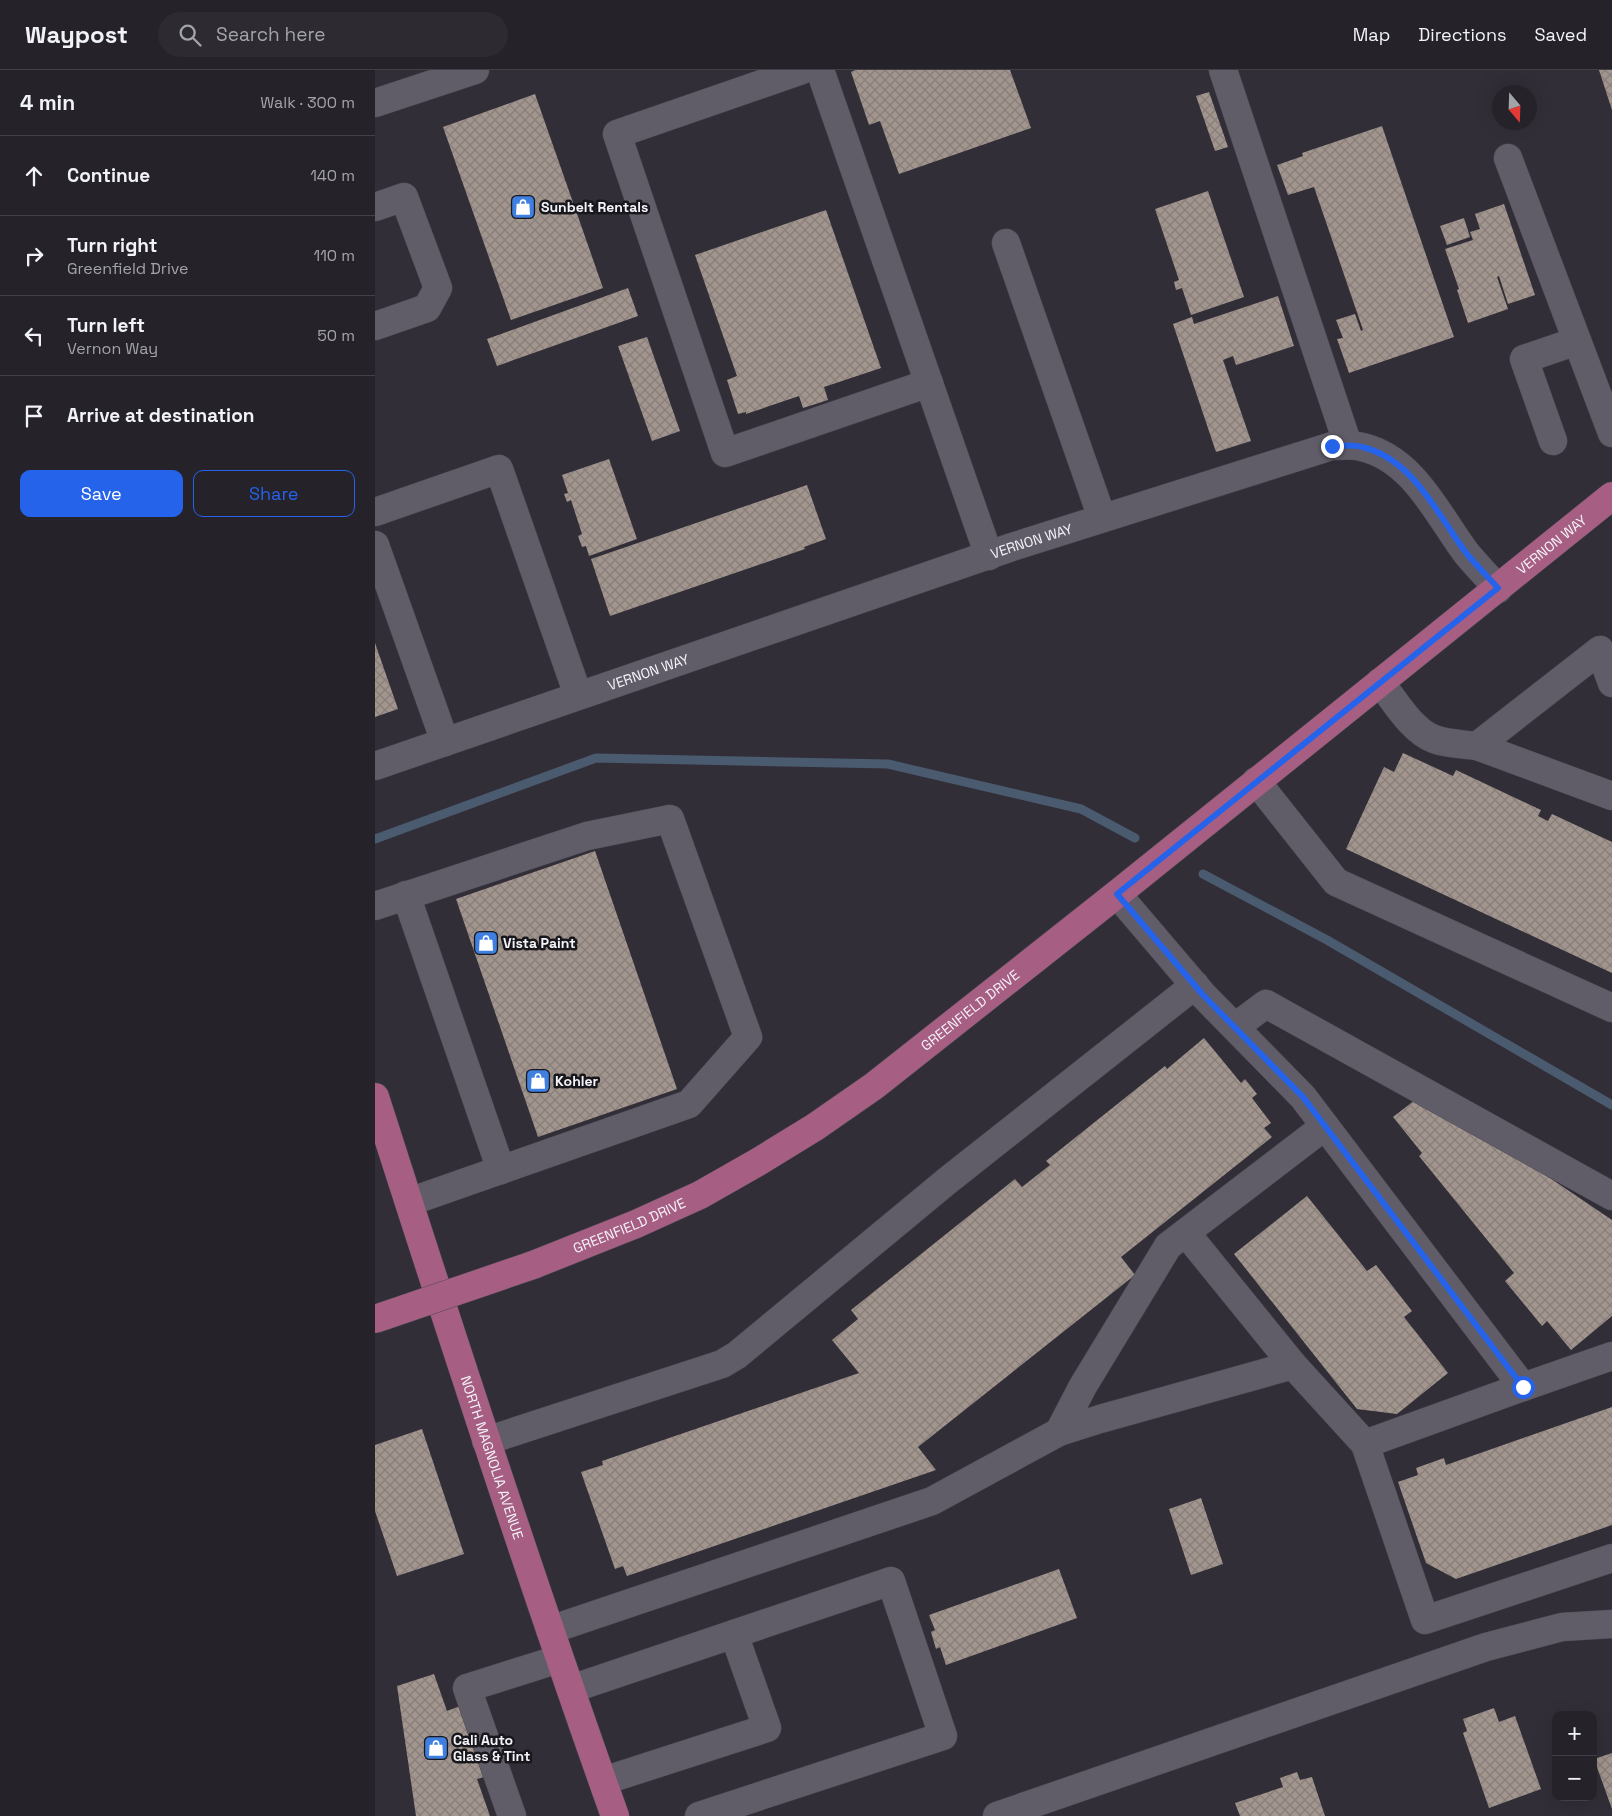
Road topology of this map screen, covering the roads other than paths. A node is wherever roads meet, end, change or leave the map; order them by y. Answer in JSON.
{"nodes":[{"id":1,"x":475,"y":70,"type":"edge"},
{"id":2,"x":801,"y":70,"type":"edge"},
{"id":3,"x":820,"y":70,"type":"edge"},
{"id":4,"x":1223,"y":70,"type":"edge"},
{"id":5,"x":375,"y":103,"type":"edge"},
{"id":6,"x":1508,"y":158,"type":"dead end"},
{"id":7,"x":375,"y":207,"type":"edge"},
{"id":8,"x":1006,"y":243,"type":"dead end"},
{"id":9,"x":375,"y":326,"type":"edge"},
{"id":10,"x":1577,"y":341,"type":"junction"},
{"id":11,"x":929,"y":383,"type":"junction"},
{"id":12,"x":1612,"y":433,"type":"edge"},
{"id":13,"x":1553,"y":442,"type":"dead end"},
{"id":14,"x":1348,"y":445,"type":"junction"},
{"id":15,"x":1612,"y":496,"type":"edge"},
{"id":16,"x":375,"y":512,"type":"edge"},
{"id":17,"x":1102,"y":518,"type":"junction"},
{"id":18,"x":375,"y":545,"type":"edge"},
{"id":19,"x":989,"y":556,"type":"junction"},
{"id":20,"x":1498,"y":588,"type":"junction"},
{"id":21,"x":1380,"y":682,"type":"junction"},
{"id":22,"x":1612,"y":683,"type":"edge"},
{"id":23,"x":578,"y":695,"type":"junction"},
{"id":24,"x":445,"y":742,"type":"junction"},
{"id":25,"x":1477,"y":746,"type":"junction"},
{"id":26,"x":375,"y":766,"type":"edge"},
{"id":27,"x":1257,"y":782,"type":"junction"},
{"id":28,"x":1612,"y":796,"type":"edge"},
{"id":29,"x":1117,"y":894,"type":"junction"},
{"id":30,"x":406,"y":895,"type":"junction"},
{"id":31,"x":375,"y":906,"type":"edge"},
{"id":32,"x":1195,"y":985,"type":"junction"},
{"id":33,"x":1612,"y":1008,"type":"edge"},
{"id":34,"x":1235,"y":1027,"type":"junction"},
{"id":35,"x":375,"y":1097,"type":"edge"},
{"id":36,"x":1325,"y":1126,"type":"junction"},
{"id":37,"x":501,"y":1170,"type":"junction"},
{"id":38,"x":1612,"y":1196,"type":"edge"},
{"id":39,"x":409,"y":1202,"type":"junction"},
{"id":40,"x":1186,"y":1233,"type":"junction"},
{"id":41,"x":375,"y":1319,"type":"edge"},
{"id":42,"x":1612,"y":1356,"type":"edge"},
{"id":43,"x":1293,"y":1366,"type":"junction"},
{"id":44,"x":1523,"y":1387,"type":"junction"},
{"id":45,"x":1059,"y":1432,"type":"junction"},
{"id":46,"x":486,"y":1441,"type":"junction"},
{"id":47,"x":1365,"y":1444,"type":"junction"},
{"id":48,"x":1612,"y":1558,"type":"edge"},
{"id":49,"x":1612,"y":1624,"type":"edge"},
{"id":50,"x":549,"y":1630,"type":"junction"},
{"id":51,"x":734,"y":1634,"type":"junction"},
{"id":52,"x":559,"y":1659,"type":"junction"},
{"id":53,"x":571,"y":1689,"type":"junction"},
{"id":54,"x":603,"y":1782,"type":"junction"},
{"id":55,"x":512,"y":1816,"type":"edge"},
{"id":56,"x":615,"y":1816,"type":"edge"},
{"id":57,"x":699,"y":1816,"type":"edge"},
{"id":58,"x":997,"y":1816,"type":"edge"}],
"edges":[{"from":1,"to":5,"type":"street"},
{"from":2,"to":11,"type":"street"},
{"from":3,"to":11,"type":"street"},
{"from":4,"to":14,"type":"street"},
{"from":6,"to":10,"type":"street"},
{"from":7,"to":9,"type":"street"},
{"from":8,"to":17,"type":"street"},
{"from":10,"to":12,"type":"street"},
{"from":10,"to":13,"type":"street"},
{"from":11,"to":19,"type":"street"},
{"from":14,"to":17,"type":"street","name":"VERNON WAY"},
{"from":14,"to":20,"type":"street","name":"VERNON WAY"},
{"from":15,"to":20,"type":"main road","name":"VERNON WAY"},
{"from":16,"to":23,"type":"street"},
{"from":17,"to":19,"type":"street","name":"VERNON WAY"},
{"from":18,"to":24,"type":"street"},
{"from":19,"to":23,"type":"street","name":"VERNON WAY"},
{"from":20,"to":21,"type":"main road","name":"GREENFIELD DRIVE"},
{"from":21,"to":25,"type":"street"},
{"from":21,"to":27,"type":"main road","name":"GREENFIELD DRIVE"},
{"from":22,"to":25,"type":"street"},
{"from":23,"to":24,"type":"street","name":"VERNON WAY"},
{"from":24,"to":26,"type":"street","name":"VERNON WAY"},
{"from":25,"to":28,"type":"street"},
{"from":27,"to":29,"type":"main road","name":"GREENFIELD DRIVE"},
{"from":27,"to":33,"type":"street"},
{"from":29,"to":32,"type":"street"},
{"from":29,"to":41,"type":"main road","name":"GREENFIELD DRIVE","bridge":true},
{"from":30,"to":31,"type":"street"},
{"from":30,"to":37,"type":"street"},
{"from":30,"to":37,"type":"street"},
{"from":32,"to":34,"type":"street"},
{"from":32,"to":46,"type":"street"},
{"from":34,"to":36,"type":"street"},
{"from":34,"to":38,"type":"street"},
{"from":35,"to":39,"type":"main road","name":"NORTH MAGNOLIA AVENUE"},
{"from":36,"to":40,"type":"street"},
{"from":36,"to":44,"type":"street"},
{"from":37,"to":39,"type":"street"},
{"from":39,"to":46,"type":"main road","name":"NORTH MAGNOLIA AVENUE"},
{"from":40,"to":43,"type":"street"},
{"from":40,"to":45,"type":"street"},
{"from":42,"to":44,"type":"street"},
{"from":43,"to":45,"type":"street"},
{"from":43,"to":47,"type":"street"},
{"from":44,"to":47,"type":"street"},
{"from":45,"to":50,"type":"street"},
{"from":46,"to":50,"type":"main road","name":"NORTH MAGNOLIA AVENUE"},
{"from":47,"to":48,"type":"street"},
{"from":49,"to":58,"type":"street"},
{"from":50,"to":52,"type":"main road","name":"NORTH MAGNOLIA AVENUE"},
{"from":51,"to":53,"type":"street"},
{"from":51,"to":54,"type":"street"},
{"from":51,"to":57,"type":"street"},
{"from":52,"to":53,"type":"main road","name":"NORTH MAGNOLIA AVENUE"},
{"from":52,"to":55,"type":"street"},
{"from":53,"to":54,"type":"main road","name":"NORTH MAGNOLIA AVENUE"},
{"from":54,"to":56,"type":"main road","name":"NORTH MAGNOLIA AVENUE"}]}
